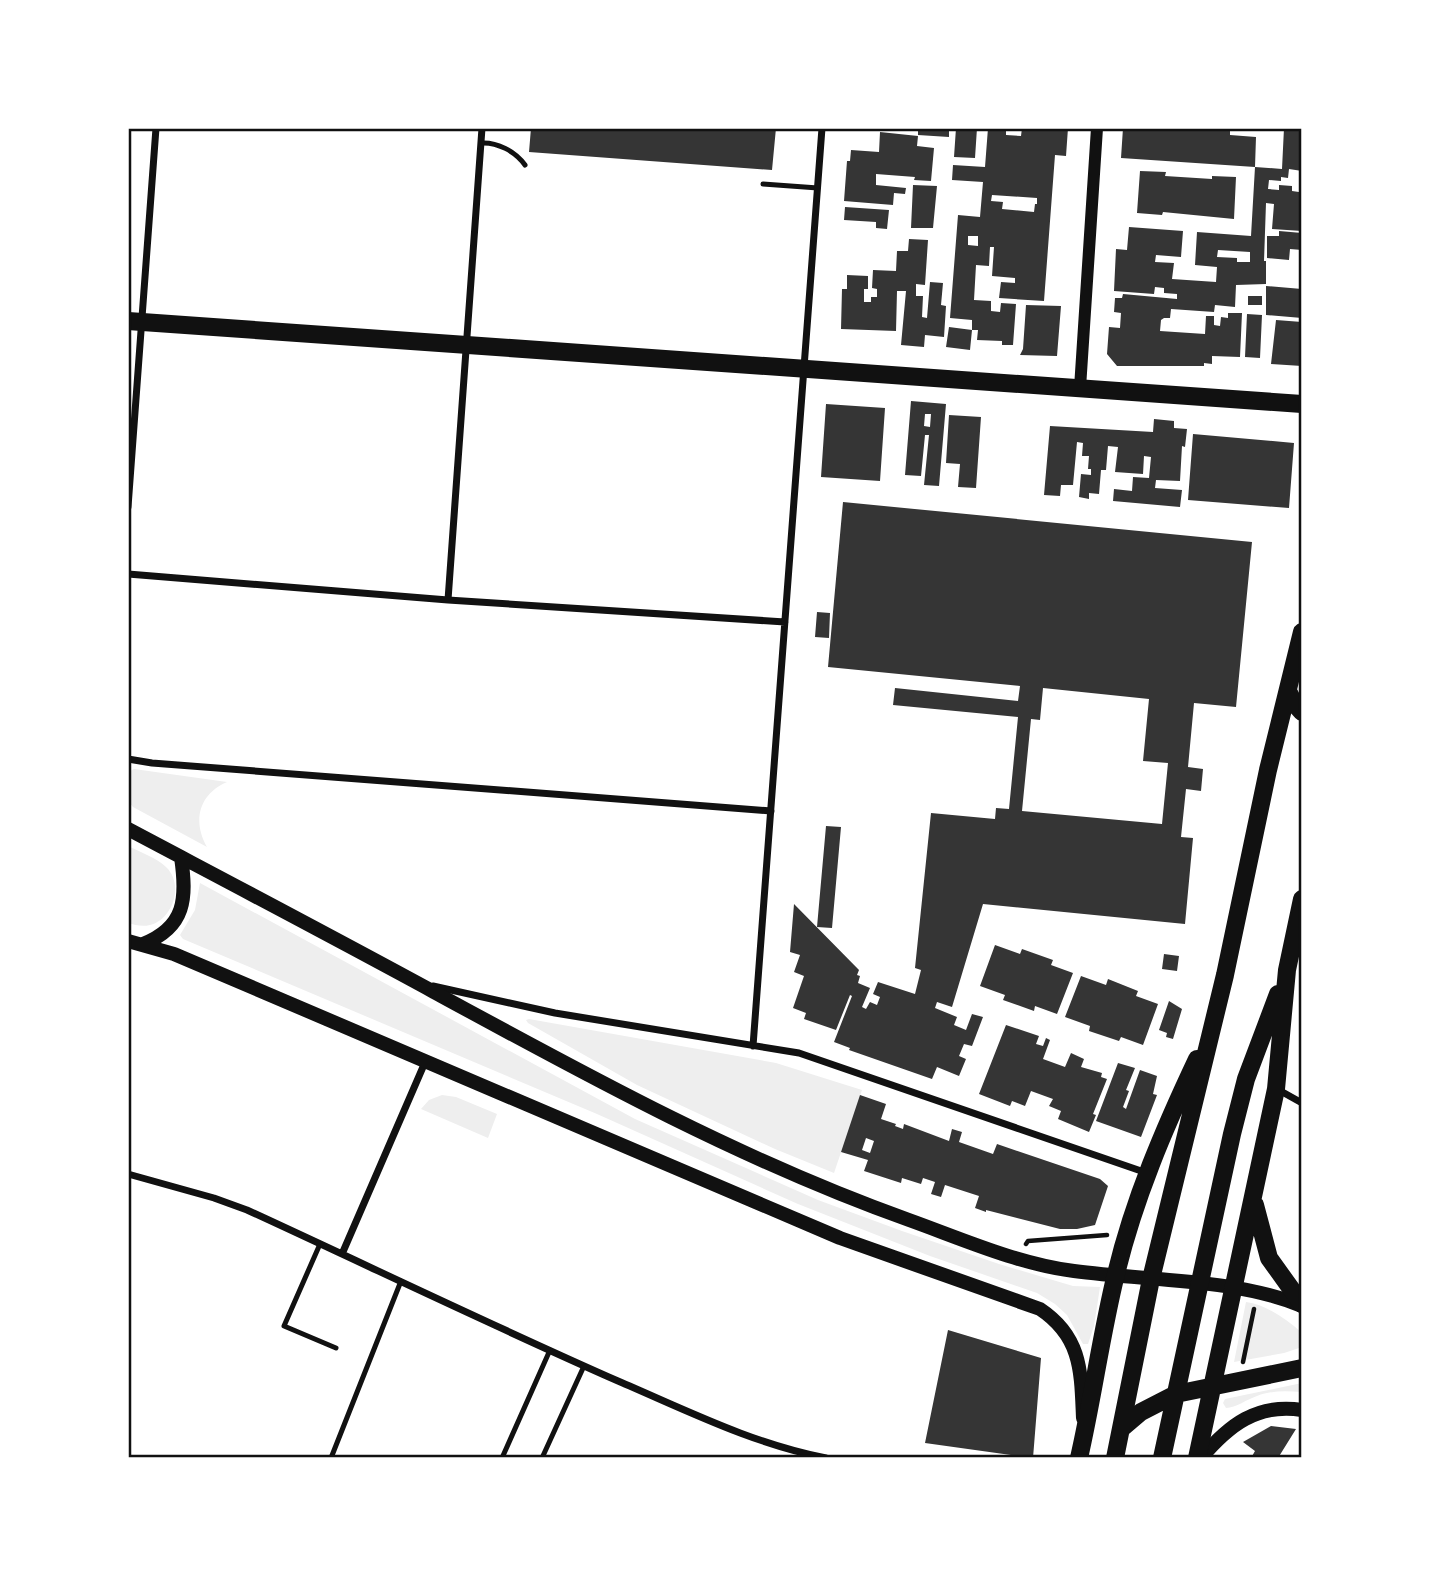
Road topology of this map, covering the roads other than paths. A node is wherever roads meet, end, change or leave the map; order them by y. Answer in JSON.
{"nodes":[{"id":1,"x":156,"y":128,"type":"edge"},
{"id":2,"x":482,"y":128,"type":"edge"},
{"id":3,"x":822,"y":128,"type":"edge"},
{"id":4,"x":1097,"y":128,"type":"edge"},
{"id":5,"x":481,"y":143,"type":"junction"},
{"id":6,"x":525,"y":165,"type":"dead end"},
{"id":7,"x":763,"y":184,"type":"dead end"},
{"id":8,"x":818,"y":188,"type":"junction"},
{"id":9,"x":135,"y":321,"type":"edge"},
{"id":10,"x":466,"y":343,"type":"junction"},
{"id":11,"x":804,"y":368,"type":"junction"},
{"id":12,"x":1080,"y":388,"type":"junction"},
{"id":13,"x":1302,"y":404,"type":"edge"},
{"id":14,"x":128,"y":507,"type":"edge"},
{"id":15,"x":128,"y":574,"type":"edge"},
{"id":16,"x":448,"y":600,"type":"junction"},
{"id":17,"x":785,"y":622,"type":"junction"},
{"id":18,"x":1302,"y":632,"type":"edge"},
{"id":19,"x":1288,"y":691,"type":"junction"},
{"id":20,"x":1302,"y":712,"type":"edge"},
{"id":21,"x":128,"y":759,"type":"edge"},
{"id":22,"x":771,"y":811,"type":"junction"},
{"id":23,"x":128,"y":829,"type":"edge"},
{"id":24,"x":181,"y":857,"type":"junction"},
{"id":25,"x":1302,"y":899,"type":"edge"},
{"id":26,"x":128,"y":941,"type":"edge"},
{"id":27,"x":143,"y":944,"type":"junction"},
{"id":28,"x":1287,"y":970,"type":"junction"},
{"id":29,"x":416,"y":982,"type":"junction"},
{"id":30,"x":1213,"y":1024,"type":"junction"},
{"id":31,"x":752,"y":1046,"type":"junction"},
{"id":32,"x":426,"y":1060,"type":"junction"},
{"id":33,"x":1276,"y":1089,"type":"junction"},
{"id":34,"x":1302,"y":1103,"type":"edge"},
{"id":35,"x":1147,"y":1172,"type":"junction"},
{"id":36,"x":128,"y":1174,"type":"edge"},
{"id":37,"x":1253,"y":1198,"type":"junction"},
{"id":38,"x":320,"y":1244,"type":"junction"},
{"id":39,"x":342,"y":1254,"type":"junction"},
{"id":40,"x":1115,"y":1276,"type":"junction"},
{"id":41,"x":1151,"y":1279,"type":"junction"},
{"id":42,"x":401,"y":1281,"type":"junction"},
{"id":43,"x":1200,"y":1284,"type":"junction"},
{"id":44,"x":1233,"y":1288,"type":"junction"},
{"id":45,"x":1302,"y":1305,"type":"edge"},
{"id":46,"x":336,"y":1348,"type":"dead end"},
{"id":47,"x":550,"y":1350,"type":"junction"},
{"id":48,"x":584,"y":1366,"type":"junction"},
{"id":49,"x":1302,"y":1367,"type":"edge"},
{"id":50,"x":1212,"y":1386,"type":"junction"},
{"id":51,"x":1176,"y":1394,"type":"junction"},
{"id":52,"x":1302,"y":1410,"type":"edge"},
{"id":53,"x":1121,"y":1429,"type":"junction"},
{"id":54,"x":1084,"y":1439,"type":"junction"},
{"id":55,"x":798,"y":1456,"type":"edge"},
{"id":56,"x":331,"y":1458,"type":"edge"},
{"id":57,"x":502,"y":1458,"type":"edge"},
{"id":58,"x":542,"y":1458,"type":"edge"},
{"id":59,"x":826,"y":1458,"type":"edge"},
{"id":60,"x":1079,"y":1458,"type":"edge"},
{"id":61,"x":1115,"y":1458,"type":"edge"},
{"id":62,"x":1162,"y":1458,"type":"edge"},
{"id":63,"x":1199,"y":1458,"type":"edge"}],
"edges":[{"from":1,"to":9,"type":"street"},
{"from":2,"to":5,"type":"street"},
{"from":3,"to":8,"type":"street"},
{"from":4,"to":12,"type":"street"},
{"from":5,"to":6,"type":"lane"},
{"from":5,"to":10,"type":"street"},
{"from":7,"to":8,"type":"lane"},
{"from":8,"to":11,"type":"street"},
{"from":9,"to":10,"type":"main road"},
{"from":9,"to":14,"type":"street"},
{"from":10,"to":11,"type":"main road"},
{"from":10,"to":16,"type":"street"},
{"from":11,"to":12,"type":"main road"},
{"from":11,"to":17,"type":"street"},
{"from":12,"to":13,"type":"main road"},
{"from":15,"to":16,"type":"street"},
{"from":16,"to":17,"type":"street"},
{"from":17,"to":22,"type":"street"},
{"from":18,"to":19,"type":"main road"},
{"from":19,"to":20,"type":"main road"},
{"from":19,"to":30,"type":"main road"},
{"from":21,"to":22,"type":"street"},
{"from":22,"to":31,"type":"street"},
{"from":23,"to":24,"type":"main road"},
{"from":24,"to":27,"type":"main road"},
{"from":24,"to":29,"type":"main road"},
{"from":25,"to":28,"type":"main road"},
{"from":26,"to":27,"type":"main road"},
{"from":27,"to":32,"type":"main road"},
{"from":28,"to":33,"type":"main road"},
{"from":28,"to":43,"type":"main road"},
{"from":29,"to":31,"type":"street"},
{"from":29,"to":40,"type":"main road"},
{"from":30,"to":35,"type":"main road"},
{"from":30,"to":41,"type":"main road"},
{"from":31,"to":35,"type":"street"},
{"from":32,"to":39,"type":"street"},
{"from":32,"to":54,"type":"main road"},
{"from":33,"to":34,"type":"street"},
{"from":33,"to":37,"type":"main road"},
{"from":35,"to":40,"type":"main road"},
{"from":36,"to":38,"type":"street"},
{"from":37,"to":44,"type":"main road"},
{"from":37,"to":45,"type":"main road"},
{"from":38,"to":39,"type":"street"},
{"from":38,"to":46,"type":"lane"},
{"from":39,"to":42,"type":"street"},
{"from":40,"to":41,"type":"main road"},
{"from":40,"to":54,"type":"main road"},
{"from":41,"to":43,"type":"main road"},
{"from":41,"to":53,"type":"main road"},
{"from":42,"to":47,"type":"street"},
{"from":42,"to":56,"type":"lane"},
{"from":43,"to":44,"type":"main road"},
{"from":43,"to":51,"type":"main road"},
{"from":44,"to":45,"type":"main road"},
{"from":44,"to":50,"type":"main road"},
{"from":47,"to":48,"type":"street"},
{"from":47,"to":57,"type":"lane"},
{"from":48,"to":55,"type":"street"},
{"from":48,"to":58,"type":"lane"},
{"from":49,"to":50,"type":"main road"},
{"from":50,"to":51,"type":"main road"},
{"from":50,"to":63,"type":"main road"},
{"from":51,"to":53,"type":"main road"},
{"from":51,"to":62,"type":"main road"},
{"from":52,"to":63,"type":"main road"},
{"from":53,"to":61,"type":"main road"},
{"from":54,"to":60,"type":"main road"},
{"from":55,"to":59,"type":"street"}]}
